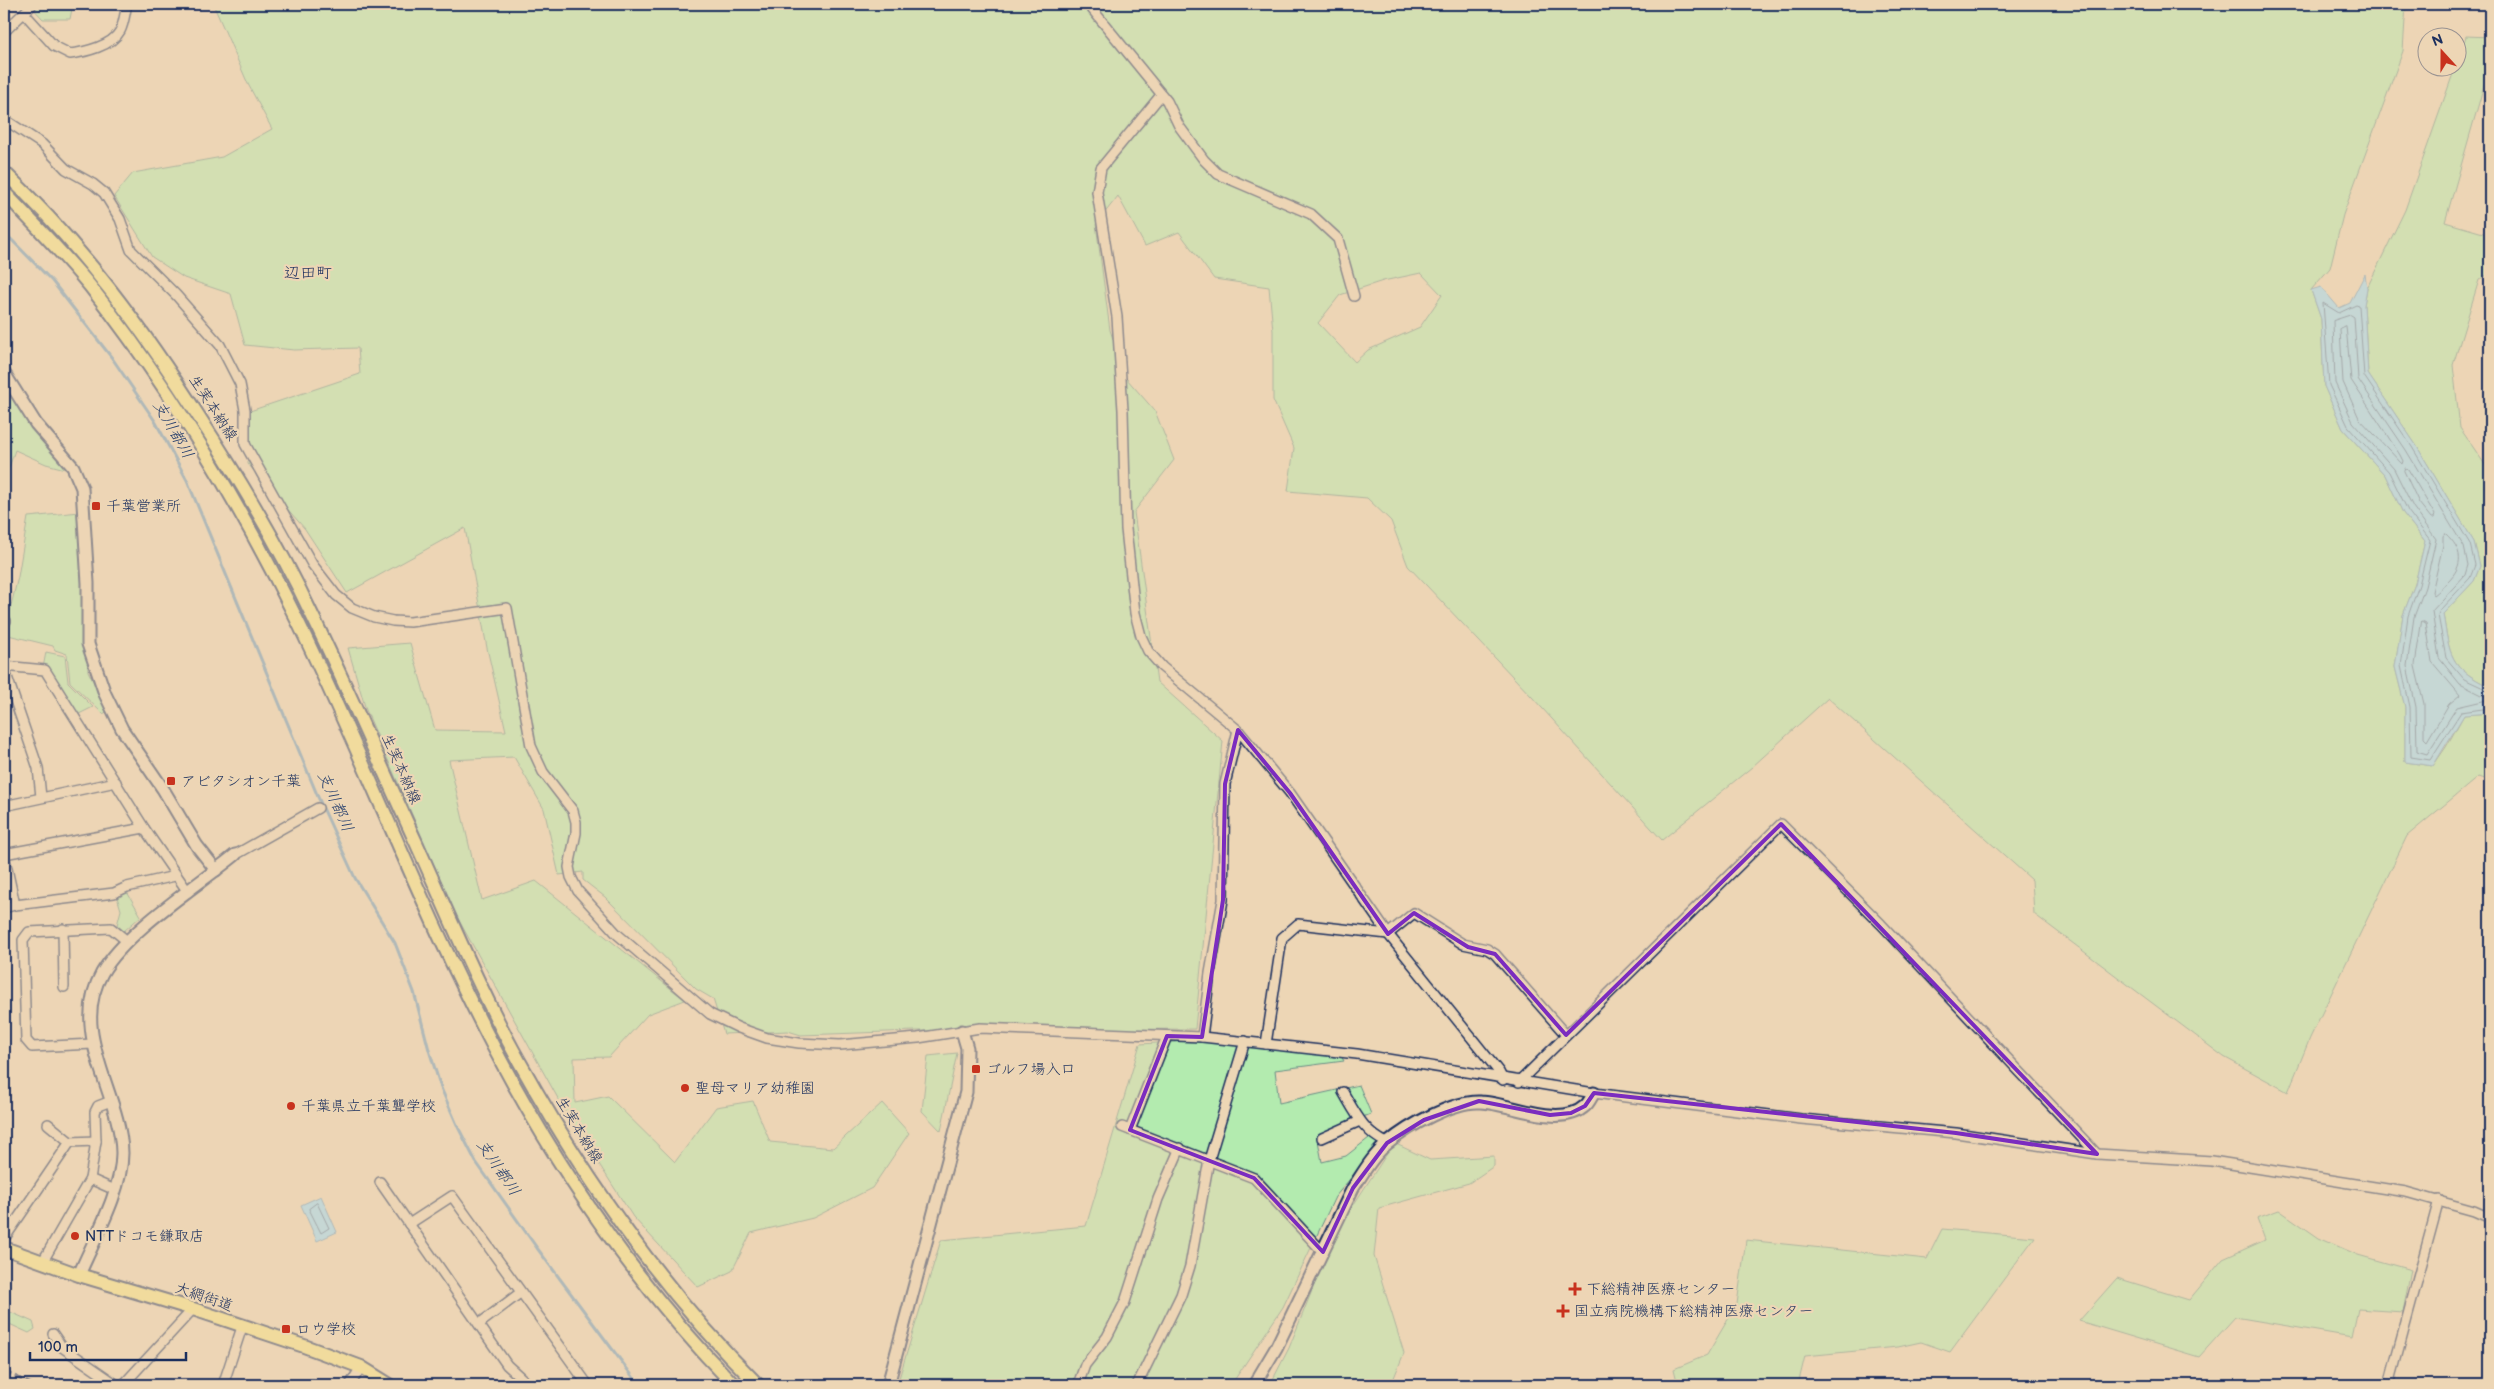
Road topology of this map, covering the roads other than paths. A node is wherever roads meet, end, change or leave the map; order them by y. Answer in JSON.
{"nodes":[{"id":1,"x":127,"y":4,"type":"edge"},
{"id":2,"x":1088,"y":4,"type":"edge"},
{"id":3,"x":4,"y":32,"type":"edge"},
{"id":4,"x":1161,"y":95,"type":"junction"},
{"id":5,"x":4,"y":119,"type":"edge"},
{"id":6,"x":4,"y":172,"type":"edge"},
{"id":7,"x":4,"y":192,"type":"edge"},
{"id":8,"x":1354,"y":296,"type":"dead end"},
{"id":9,"x":4,"y":373,"type":"edge"},
{"id":10,"x":4,"y":667,"type":"edge"},
{"id":11,"x":1238,"y":730,"type":"junction"},
{"id":12,"x":116,"y":782,"type":"junction"},
{"id":13,"x":41,"y":797,"type":"junction"},
{"id":14,"x":4,"y":806,"type":"edge"},
{"id":15,"x":318,"y":808,"type":"dead end"},
{"id":16,"x":144,"y":828,"type":"junction"},
{"id":17,"x":4,"y":854,"type":"edge"},
{"id":18,"x":235,"y":855,"type":"joint"},
{"id":19,"x":216,"y":870,"type":"junction"},
{"id":20,"x":175,"y":876,"type":"junction"},
{"id":21,"x":188,"y":892,"type":"junction"},
{"id":22,"x":15,"y":905,"type":"junction"},
{"id":23,"x":4,"y":908,"type":"edge"},
{"id":24,"x":63,"y":929,"type":"junction"},
{"id":25,"x":1388,"y":934,"type":"junction"},
{"id":26,"x":127,"y":941,"type":"junction"},
{"id":27,"x":64,"y":987,"type":"dead end"},
{"id":28,"x":962,"y":1031,"type":"junction"},
{"id":29,"x":1566,"y":1035,"type":"junction"},
{"id":30,"x":1167,"y":1036,"type":"junction"},
{"id":31,"x":1202,"y":1037,"type":"junction"},
{"id":32,"x":1244,"y":1041,"type":"junction"},
{"id":33,"x":93,"y":1044,"type":"junction"},
{"id":34,"x":1266,"y":1044,"type":"junction"},
{"id":35,"x":1503,"y":1080,"type":"junction"},
{"id":36,"x":1519,"y":1082,"type":"junction"},
{"id":37,"x":1343,"y":1092,"type":"dead end"},
{"id":38,"x":1594,"y":1093,"type":"junction"},
{"id":39,"x":111,"y":1101,"type":"junction"},
{"id":40,"x":1360,"y":1121,"type":"junction"},
{"id":41,"x":48,"y":1124,"type":"dead end"},
{"id":42,"x":1322,"y":1138,"type":"dead end"},
{"id":43,"x":96,"y":1141,"type":"junction"},
{"id":44,"x":70,"y":1142,"type":"junction"},
{"id":45,"x":1387,"y":1143,"type":"junction"},
{"id":46,"x":1180,"y":1148,"type":"junction"},
{"id":47,"x":2096,"y":1154,"type":"junction"},
{"id":48,"x":1209,"y":1160,"type":"junction"},
{"id":49,"x":90,"y":1179,"type":"junction"},
{"id":50,"x":380,"y":1182,"type":"dead end"},
{"id":51,"x":115,"y":1190,"type":"junction"},
{"id":52,"x":2439,"y":1200,"type":"junction"},
{"id":53,"x":2490,"y":1218,"type":"edge"},
{"id":54,"x":409,"y":1224,"type":"junction"},
{"id":55,"x":4,"y":1239,"type":"edge"},
{"id":56,"x":4,"y":1248,"type":"edge"},
{"id":57,"x":1323,"y":1252,"type":"junction"},
{"id":58,"x":43,"y":1261,"type":"junction"},
{"id":59,"x":79,"y":1275,"type":"junction"},
{"id":60,"x":520,"y":1293,"type":"junction"},
{"id":61,"x":193,"y":1309,"type":"junction"},
{"id":62,"x":479,"y":1324,"type":"junction"},
{"id":63,"x":242,"y":1327,"type":"junction"},
{"id":64,"x":53,"y":1334,"type":"dead end"},
{"id":65,"x":361,"y":1367,"type":"junction"},
{"id":66,"x":117,"y":1385,"type":"edge"},
{"id":67,"x":123,"y":1385,"type":"edge"},
{"id":68,"x":222,"y":1385,"type":"edge"},
{"id":69,"x":350,"y":1385,"type":"edge"},
{"id":70,"x":390,"y":1385,"type":"edge"},
{"id":71,"x":529,"y":1385,"type":"edge"},
{"id":72,"x":588,"y":1385,"type":"edge"},
{"id":73,"x":734,"y":1385,"type":"edge"},
{"id":74,"x":758,"y":1385,"type":"edge"},
{"id":75,"x":888,"y":1385,"type":"edge"},
{"id":76,"x":1081,"y":1385,"type":"edge"},
{"id":77,"x":1137,"y":1385,"type":"edge"},
{"id":78,"x":1254,"y":1385,"type":"edge"},
{"id":79,"x":2389,"y":1385,"type":"edge"}],
"edges":[{"from":1,"to":3,"type":"street"},
{"from":2,"to":4,"type":"street"},
{"from":4,"to":8,"type":"street"},
{"from":4,"to":11,"type":"street"},
{"from":5,"to":28,"type":"street"},
{"from":6,"to":74,"type":"main road","name":"生実本納線"},
{"from":7,"to":73,"type":"main road","name":"生実本納線"},
{"from":9,"to":19,"type":"street"},
{"from":10,"to":12,"type":"street"},
{"from":10,"to":13,"type":"street"},
{"from":11,"to":25,"type":"street"},
{"from":11,"to":31,"type":"street"},
{"from":12,"to":13,"type":"street"},
{"from":12,"to":16,"type":"street"},
{"from":13,"to":14,"type":"street"},
{"from":15,"to":18,"type":"street"},
{"from":16,"to":17,"type":"street"},
{"from":16,"to":20,"type":"street"},
{"from":17,"to":22,"type":"street"},
{"from":18,"to":19,"type":"street"},
{"from":19,"to":21,"type":"street"},
{"from":20,"to":21,"type":"street"},
{"from":20,"to":22,"type":"street"},
{"from":21,"to":26,"type":"street"},
{"from":22,"to":23,"type":"street"},
{"from":24,"to":26,"type":"street"},
{"from":24,"to":27,"type":"street"},
{"from":24,"to":33,"type":"street"},
{"from":25,"to":29,"type":"street"},
{"from":25,"to":34,"type":"street"},
{"from":25,"to":35,"type":"street"},
{"from":26,"to":33,"type":"street"},
{"from":28,"to":30,"type":"street"},
{"from":28,"to":75,"type":"street"},
{"from":29,"to":36,"type":"street"},
{"from":29,"to":47,"type":"street"},
{"from":30,"to":31,"type":"street"},
{"from":30,"to":46,"type":"street"},
{"from":31,"to":32,"type":"street"},
{"from":32,"to":34,"type":"street"},
{"from":32,"to":48,"type":"street"},
{"from":33,"to":39,"type":"street"},
{"from":34,"to":35,"type":"street"},
{"from":35,"to":36,"type":"street"},
{"from":36,"to":38,"type":"street"},
{"from":37,"to":40,"type":"street"},
{"from":38,"to":45,"type":"street"},
{"from":38,"to":47,"type":"street"},
{"from":39,"to":43,"type":"street"},
{"from":39,"to":51,"type":"street"},
{"from":40,"to":42,"type":"street"},
{"from":40,"to":45,"type":"street"},
{"from":41,"to":44,"type":"street"},
{"from":43,"to":44,"type":"street"},
{"from":43,"to":49,"type":"street"},
{"from":44,"to":55,"type":"street"},
{"from":45,"to":57,"type":"street"},
{"from":46,"to":48,"type":"street"},
{"from":46,"to":76,"type":"street"},
{"from":47,"to":52,"type":"street"},
{"from":48,"to":57,"type":"street"},
{"from":48,"to":77,"type":"street"},
{"from":49,"to":51,"type":"street"},
{"from":49,"to":58,"type":"street"},
{"from":50,"to":54,"type":"street"},
{"from":51,"to":59,"type":"street"},
{"from":52,"to":53,"type":"street"},
{"from":52,"to":79,"type":"street"},
{"from":54,"to":60,"type":"street"},
{"from":54,"to":62,"type":"street"},
{"from":56,"to":58,"type":"main road","name":"大網街道"},
{"from":57,"to":78,"type":"street"},
{"from":58,"to":59,"type":"main road","name":"大網街道"},
{"from":59,"to":61,"type":"main road","name":"大網街道"},
{"from":60,"to":62,"type":"street"},
{"from":60,"to":72,"type":"street"},
{"from":61,"to":63,"type":"main road","name":"大網街道"},
{"from":61,"to":67,"type":"street"},
{"from":62,"to":71,"type":"street"},
{"from":63,"to":65,"type":"main road","name":"大網街道"},
{"from":63,"to":68,"type":"street"},
{"from":64,"to":66,"type":"street"},
{"from":65,"to":69,"type":"street"},
{"from":65,"to":70,"type":"main road","name":"大網街道"}]}
